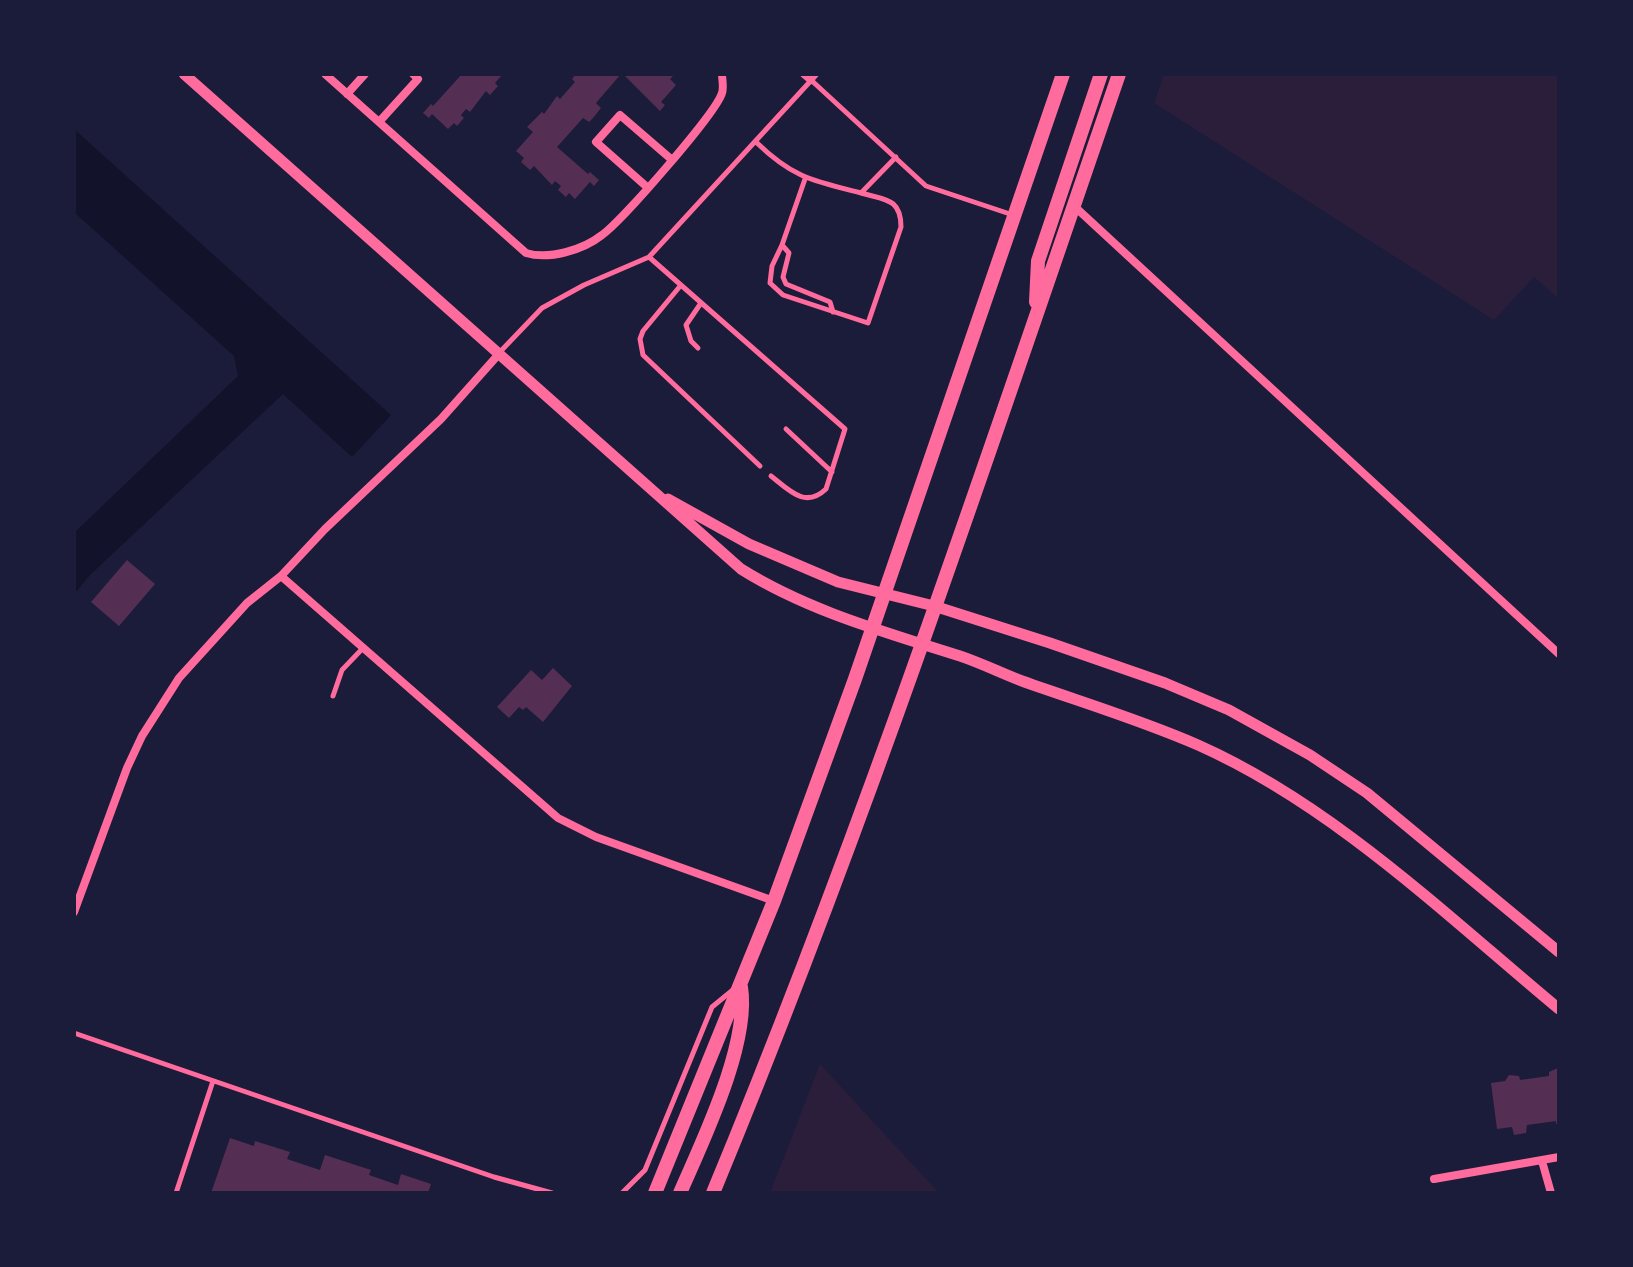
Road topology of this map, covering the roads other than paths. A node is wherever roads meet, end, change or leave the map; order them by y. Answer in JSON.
{"nodes":[{"id":1,"x":184,"y":74,"type":"edge"},
{"id":2,"x":325,"y":74,"type":"edge"},
{"id":3,"x":365,"y":74,"type":"edge"},
{"id":4,"x":413,"y":74,"type":"edge"},
{"id":5,"x":722,"y":74,"type":"edge"},
{"id":6,"x":1063,"y":74,"type":"edge"},
{"id":7,"x":1101,"y":74,"type":"edge"},
{"id":8,"x":1119,"y":74,"type":"edge"},
{"id":9,"x":811,"y":76,"type":"edge"},
{"id":10,"x":347,"y":94,"type":"junction"},
{"id":11,"x":379,"y":122,"type":"junction"},
{"id":12,"x":756,"y":142,"type":"junction"},
{"id":13,"x":896,"y":157,"type":"junction"},
{"id":14,"x":671,"y":159,"type":"junction"},
{"id":15,"x":805,"y":179,"type":"junction"},
{"id":16,"x":647,"y":187,"type":"junction"},
{"id":17,"x":861,"y":193,"type":"junction"},
{"id":18,"x":1074,"y":206,"type":"junction"},
{"id":19,"x":1015,"y":216,"type":"junction"},
{"id":20,"x":782,"y":245,"type":"junction"},
{"id":21,"x":649,"y":257,"type":"junction"},
{"id":22,"x":681,"y":285,"type":"junction"},
{"id":23,"x":701,"y":303,"type":"junction"},
{"id":24,"x":833,"y":312,"type":"junction"},
{"id":25,"x":1035,"y":318,"type":"junction"},
{"id":26,"x":698,"y":348,"type":"dead end"},
{"id":27,"x":498,"y":355,"type":"junction"},
{"id":28,"x":786,"y":429,"type":"dead end"},
{"id":29,"x":760,"y":466,"type":"dead end"},
{"id":30,"x":832,"y":472,"type":"junction"},
{"id":31,"x":771,"y":476,"type":"dead end"},
{"id":32,"x":653,"y":491,"type":"junction"},
{"id":33,"x":281,"y":576,"type":"junction"},
{"id":34,"x":885,"y":593,"type":"junction"},
{"id":35,"x":934,"y":606,"type":"junction"},
{"id":36,"x":873,"y":627,"type":"junction"},
{"id":37,"x":922,"y":644,"type":"junction"},
{"id":38,"x":364,"y":647,"type":"junction"},
{"id":39,"x":1559,"y":654,"type":"edge"},
{"id":40,"x":333,"y":696,"type":"dead end"},
{"id":41,"x":774,"y":901,"type":"junction"},
{"id":42,"x":74,"y":912,"type":"edge"},
{"id":43,"x":1559,"y":952,"type":"edge"},
{"id":44,"x":740,"y":983,"type":"junction"},
{"id":45,"x":1559,"y":1009,"type":"edge"},
{"id":46,"x":74,"y":1033,"type":"edge"},
{"id":47,"x":213,"y":1081,"type":"junction"},
{"id":48,"x":1559,"y":1157,"type":"edge"},
{"id":49,"x":1542,"y":1161,"type":"junction"},
{"id":50,"x":1434,"y":1179,"type":"dead end"},
{"id":51,"x":176,"y":1193,"type":"edge"},
{"id":52,"x":552,"y":1193,"type":"edge"},
{"id":53,"x":622,"y":1193,"type":"edge"},
{"id":54,"x":655,"y":1193,"type":"edge"},
{"id":55,"x":680,"y":1193,"type":"edge"},
{"id":56,"x":713,"y":1193,"type":"edge"},
{"id":57,"x":1551,"y":1193,"type":"edge"}],
"edges":[{"from":1,"to":27,"type":"street"},
{"from":2,"to":10,"type":"street"},
{"from":3,"to":10,"type":"street"},
{"from":4,"to":11,"type":"street"},
{"from":5,"to":14,"type":"street"},
{"from":6,"to":19,"type":"main road"},
{"from":7,"to":25,"type":"main road"},
{"from":8,"to":18,"type":"main road"},
{"from":9,"to":12,"type":"lane"},
{"from":9,"to":13,"type":"lane"},
{"from":10,"to":11,"type":"street"},
{"from":11,"to":16,"type":"street"},
{"from":12,"to":15,"type":"lane"},
{"from":12,"to":21,"type":"lane"},
{"from":13,"to":17,"type":"lane"},
{"from":13,"to":19,"type":"lane"},
{"from":14,"to":16,"type":"street"},
{"from":14,"to":16,"type":"street"},
{"from":15,"to":17,"type":"lane"},
{"from":15,"to":20,"type":"lane"},
{"from":17,"to":24,"type":"lane"},
{"from":18,"to":25,"type":"main road"},
{"from":18,"to":39,"type":"street"},
{"from":19,"to":34,"type":"main road"},
{"from":20,"to":24,"type":"lane"},
{"from":20,"to":24,"type":"lane"},
{"from":21,"to":22,"type":"lane"},
{"from":21,"to":27,"type":"lane"},
{"from":22,"to":23,"type":"lane"},
{"from":22,"to":29,"type":"lane"},
{"from":23,"to":26,"type":"lane"},
{"from":23,"to":30,"type":"lane"},
{"from":25,"to":35,"type":"main road"},
{"from":27,"to":32,"type":"street"},
{"from":27,"to":33,"type":"street"},
{"from":28,"to":30,"type":"lane"},
{"from":30,"to":31,"type":"lane"},
{"from":32,"to":34,"type":"street"},
{"from":32,"to":36,"type":"street"},
{"from":33,"to":38,"type":"street"},
{"from":33,"to":42,"type":"street"},
{"from":34,"to":35,"type":"street"},
{"from":34,"to":36,"type":"main road"},
{"from":35,"to":37,"type":"main road"},
{"from":35,"to":43,"type":"street"},
{"from":36,"to":37,"type":"street"},
{"from":36,"to":41,"type":"main road"},
{"from":37,"to":45,"type":"street"},
{"from":37,"to":56,"type":"main road"},
{"from":38,"to":40,"type":"lane"},
{"from":38,"to":41,"type":"street"},
{"from":41,"to":44,"type":"main road"},
{"from":44,"to":53,"type":"lane"},
{"from":44,"to":54,"type":"main road"},
{"from":44,"to":55,"type":"main road"},
{"from":46,"to":47,"type":"lane"},
{"from":47,"to":51,"type":"lane"},
{"from":47,"to":52,"type":"lane"},
{"from":48,"to":49,"type":"street"},
{"from":49,"to":50,"type":"street"},
{"from":49,"to":57,"type":"street"}]}
